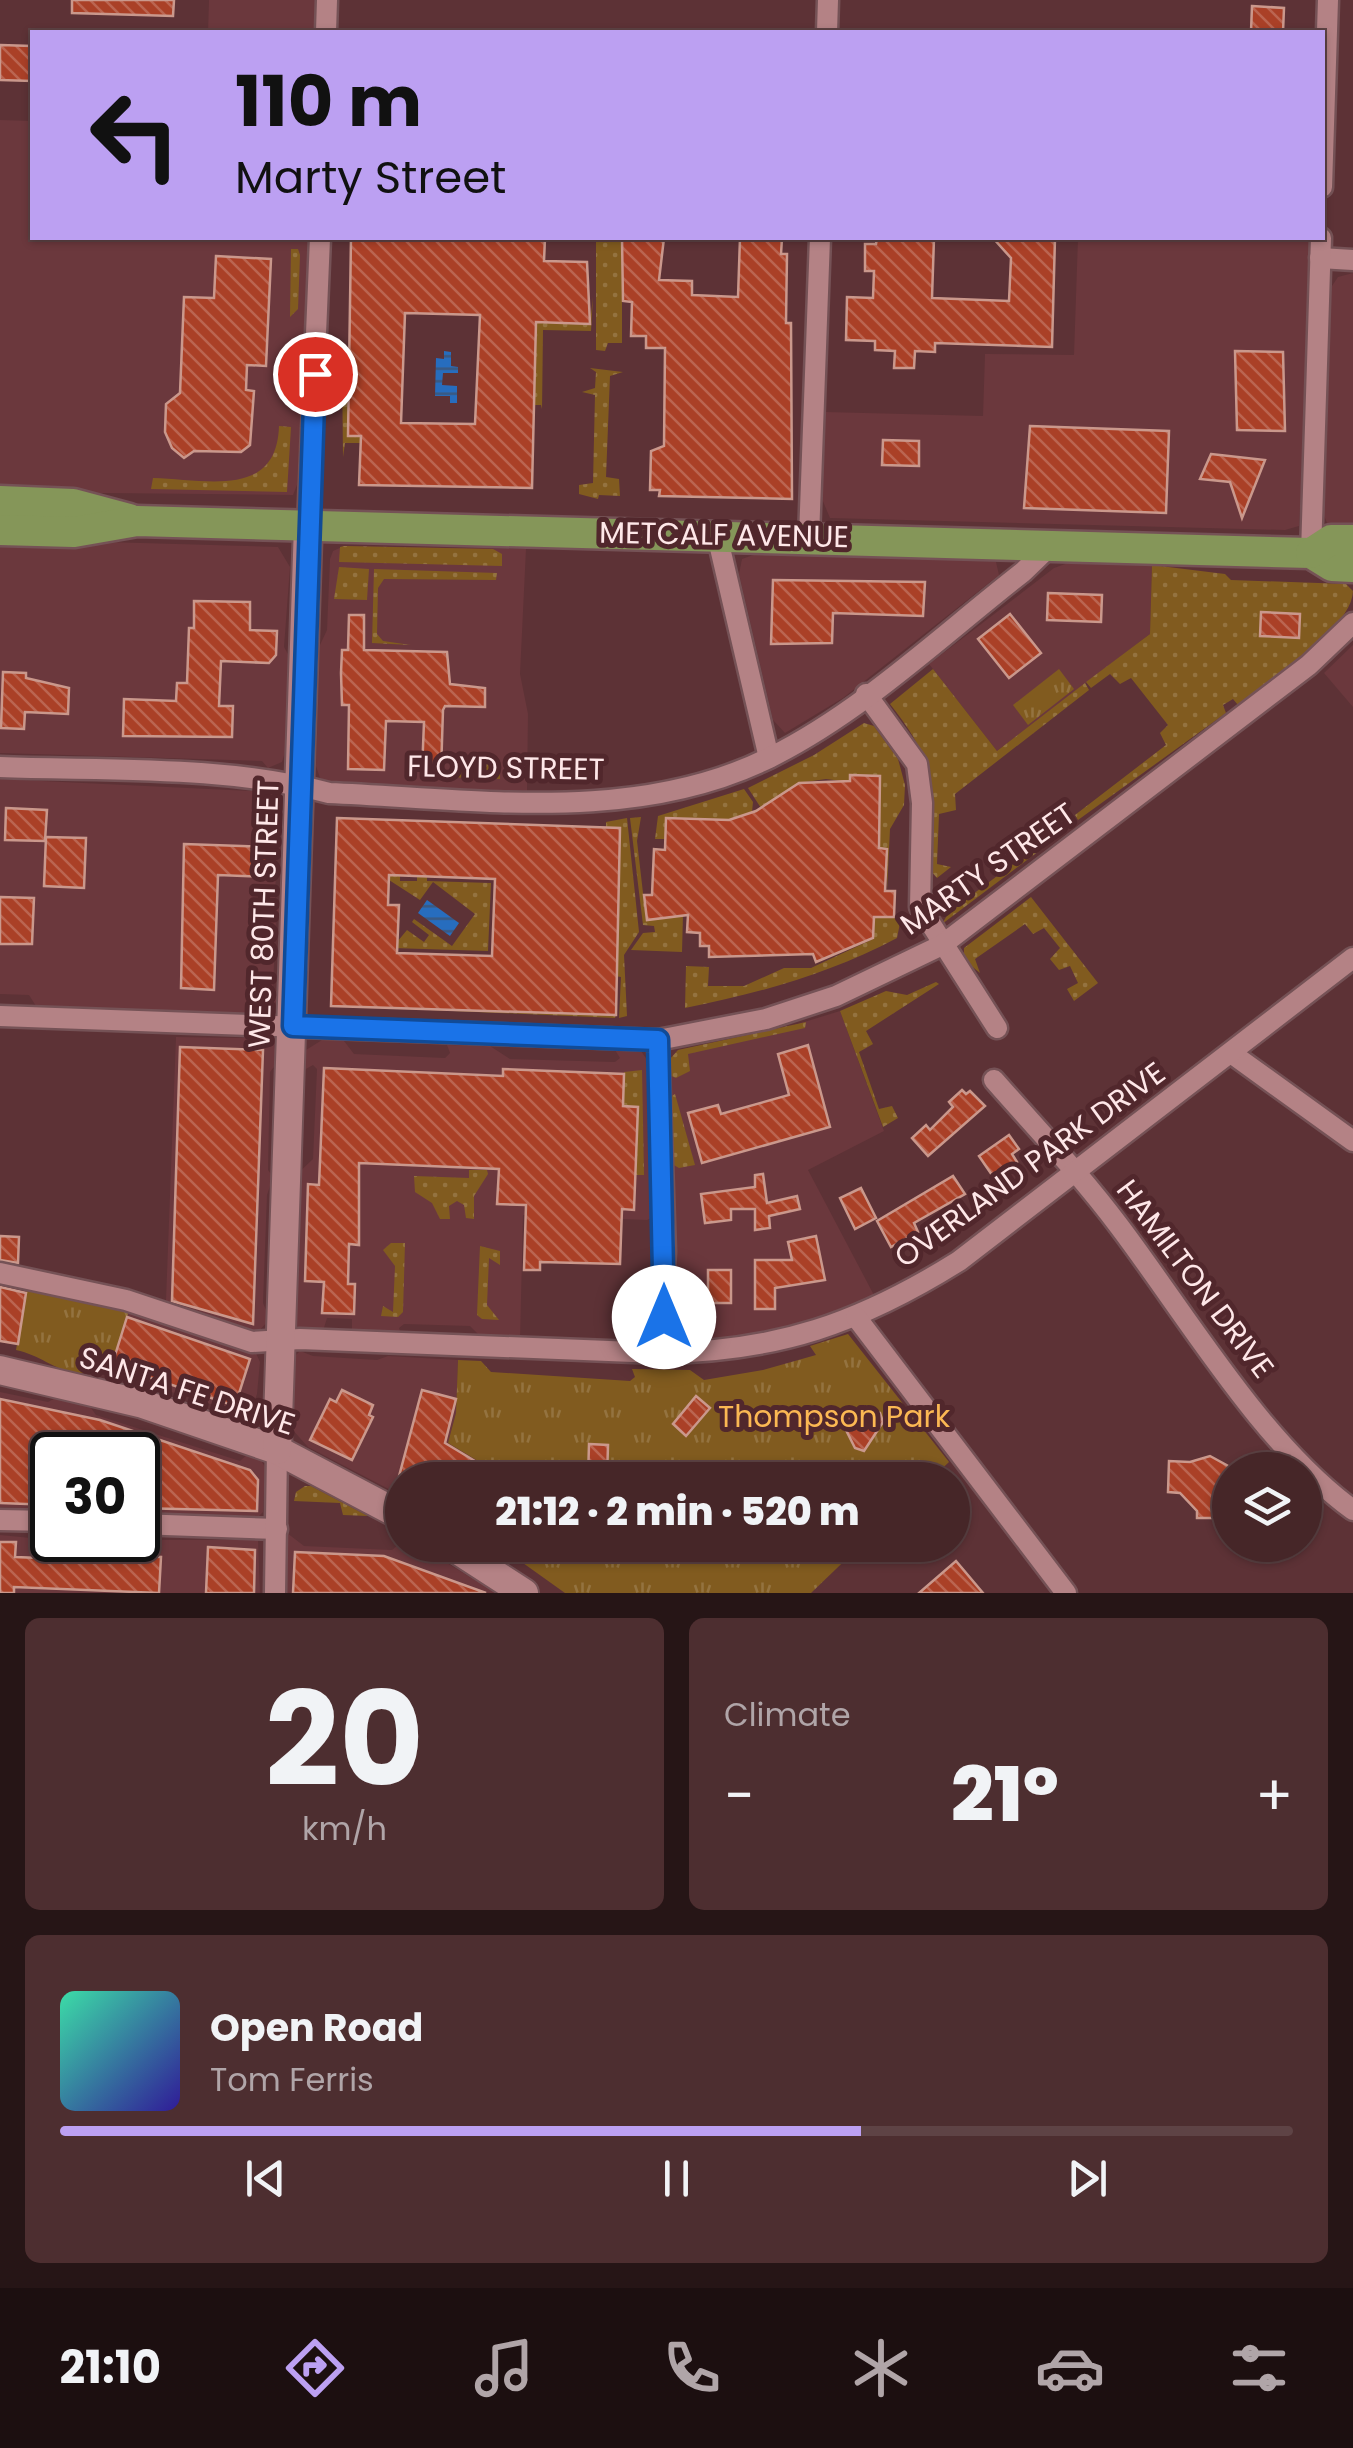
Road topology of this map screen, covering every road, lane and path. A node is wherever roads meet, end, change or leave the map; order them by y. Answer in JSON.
{"nodes":[{"id":1,"x":328,"y":0,"type":"edge"},
{"id":2,"x":828,"y":0,"type":"edge"},
{"id":3,"x":1328,"y":0,"type":"edge"},
{"id":4,"x":326,"y":30,"type":"edge"},
{"id":5,"x":827,"y":30,"type":"edge"},
{"id":6,"x":1325,"y":94,"type":"edge"},
{"id":7,"x":320,"y":240,"type":"edge"},
{"id":8,"x":820,"y":240,"type":"edge"},
{"id":9,"x":1321,"y":248,"type":"edge"},
{"id":10,"x":1353,"y":260,"type":"edge"},
{"id":11,"x":0,"y":501,"type":"edge"},
{"id":12,"x":137,"y":521,"type":"junction"},
{"id":13,"x":308,"y":525,"type":"junction"},
{"id":14,"x":0,"y":530,"type":"edge"},
{"id":15,"x":717,"y":535,"type":"junction"},
{"id":16,"x":810,"y":537,"type":"junction"},
{"id":17,"x":1353,"y":540,"type":"edge"},
{"id":18,"x":1053,"y":544,"type":"junction"},
{"id":19,"x":1312,"y":553,"type":"junction"},
{"id":20,"x":1353,"y":567,"type":"edge"},
{"id":21,"x":1353,"y":624,"type":"edge"},
{"id":22,"x":866,"y":694,"type":"junction"},
{"id":23,"x":769,"y":758,"type":"junction"},
{"id":24,"x":0,"y":767,"type":"edge"},
{"id":25,"x":300,"y":785,"type":"junction"},
{"id":26,"x":942,"y":945,"type":"junction"},
{"id":27,"x":1353,"y":958,"type":"edge"},
{"id":28,"x":0,"y":1016,"type":"edge"},
{"id":29,"x":293,"y":1026,"type":"junction"},
{"id":30,"x":997,"y":1028,"type":"dead end"},
{"id":31,"x":658,"y":1040,"type":"junction"},
{"id":32,"x":1230,"y":1053,"type":"junction"},
{"id":33,"x":994,"y":1080,"type":"dead end"},
{"id":34,"x":1353,"y":1141,"type":"edge"},
{"id":35,"x":1076,"y":1172,"type":"junction"},
{"id":36,"x":0,"y":1273,"type":"edge"},
{"id":37,"x":856,"y":1317,"type":"junction"},
{"id":38,"x":279,"y":1341,"type":"junction"},
{"id":39,"x":659,"y":1353,"type":"junction"},
{"id":40,"x":0,"y":1370,"type":"edge"},
{"id":41,"x":278,"y":1450,"type":"junction"},
{"id":42,"x":385,"y":1507,"type":"edge"},
{"id":43,"x":1353,"y":1510,"type":"edge"},
{"id":44,"x":0,"y":1520,"type":"edge"},
{"id":45,"x":30,"y":1521,"type":"edge"},
{"id":46,"x":160,"y":1525,"type":"edge"},
{"id":47,"x":277,"y":1529,"type":"junction"},
{"id":48,"x":476,"y":1562,"type":"edge"},
{"id":49,"x":275,"y":1593,"type":"edge"},
{"id":50,"x":524,"y":1593,"type":"edge"},
{"id":51,"x":1066,"y":1593,"type":"edge"}],
"edges":[{"from":1,"to":4,"type":"street"},
{"from":2,"to":5,"type":"street"},
{"from":3,"to":6,"type":"street"},
{"from":7,"to":13,"type":"street","name":"WEST 80TH STREET"},
{"from":8,"to":16,"type":"street"},
{"from":9,"to":10,"type":"street"},
{"from":9,"to":19,"type":"street"},
{"from":11,"to":12,"type":"main road","name":"METCALF AVENUE"},
{"from":12,"to":13,"type":"main road","name":"METCALF AVENUE"},
{"from":12,"to":14,"type":"main road","name":"METCALF AVENUE"},
{"from":13,"to":15,"type":"main road","name":"METCALF AVENUE"},
{"from":13,"to":25,"type":"street","name":"WEST 80TH STREET"},
{"from":15,"to":16,"type":"main road","name":"METCALF AVENUE"},
{"from":15,"to":23,"type":"street"},
{"from":16,"to":18,"type":"main road","name":"METCALF AVENUE"},
{"from":17,"to":19,"type":"main road","name":"METCALF AVENUE"},
{"from":18,"to":19,"type":"main road","name":"METCALF AVENUE"},
{"from":18,"to":22,"type":"street","name":"FLOYD STREET"},
{"from":19,"to":20,"type":"main road","name":"METCALF AVENUE"},
{"from":21,"to":26,"type":"street","name":"MARTY STREET"},
{"from":22,"to":23,"type":"street","name":"FLOYD STREET"},
{"from":22,"to":26,"type":"street"},
{"from":23,"to":25,"type":"street","name":"FLOYD STREET"},
{"from":24,"to":25,"type":"street","name":"FLOYD STREET"},
{"from":25,"to":29,"type":"street","name":"WEST 80TH STREET"},
{"from":26,"to":30,"type":"street"},
{"from":26,"to":31,"type":"street","name":"MARTY STREET"},
{"from":27,"to":32,"type":"street","name":"OVERLAND PARK DRIVE"},
{"from":28,"to":29,"type":"street","name":"MARTY STREET"},
{"from":29,"to":31,"type":"street","name":"MARTY STREET"},
{"from":29,"to":38,"type":"street","name":"WEST 80TH STREET"},
{"from":31,"to":39,"type":"street"},
{"from":32,"to":34,"type":"street"},
{"from":32,"to":35,"type":"street","name":"OVERLAND PARK DRIVE"},
{"from":33,"to":35,"type":"street","name":"HAMILTON DRIVE"},
{"from":35,"to":37,"type":"street","name":"OVERLAND PARK DRIVE"},
{"from":35,"to":43,"type":"street","name":"HAMILTON DRIVE"},
{"from":36,"to":38,"type":"street","name":"OVERLAND PARK DRIVE"},
{"from":37,"to":39,"type":"street","name":"OVERLAND PARK DRIVE"},
{"from":37,"to":51,"type":"street"},
{"from":38,"to":39,"type":"street","name":"OVERLAND PARK DRIVE"},
{"from":38,"to":41,"type":"street","name":"WEST 80TH STREET"},
{"from":40,"to":41,"type":"street","name":"SANTA FE DRIVE"},
{"from":41,"to":42,"type":"street","name":"SANTA FE DRIVE"},
{"from":41,"to":47,"type":"street","name":"WEST 80TH STREET"},
{"from":44,"to":45,"type":"street"},
{"from":46,"to":47,"type":"street"},
{"from":47,"to":49,"type":"street","name":"WEST 80TH STREET"},
{"from":48,"to":50,"type":"street"}]}
